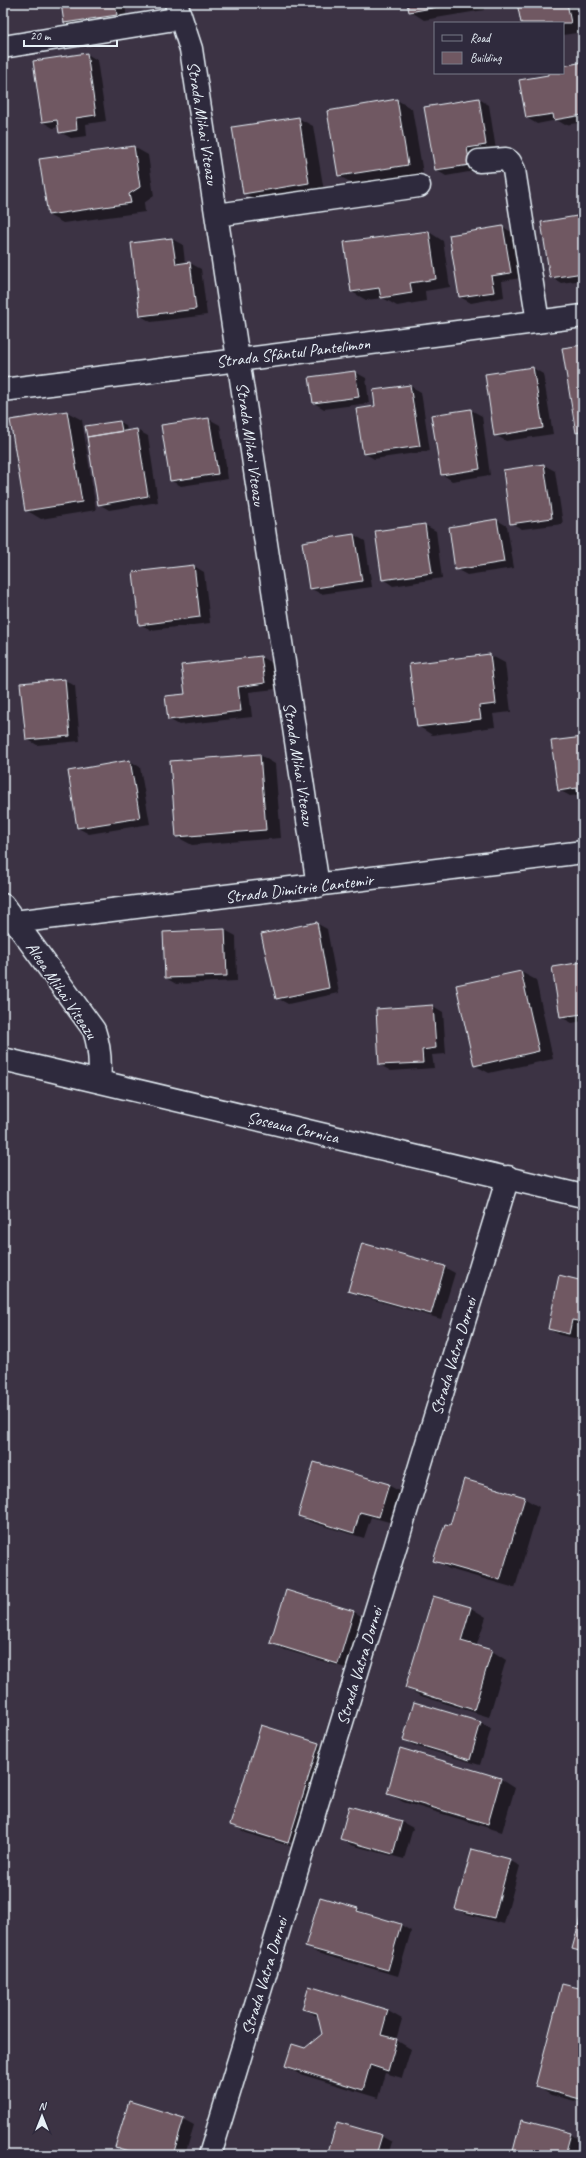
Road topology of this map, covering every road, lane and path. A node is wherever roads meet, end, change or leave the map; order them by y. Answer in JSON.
{"nodes":[{"id":1,"x":179,"y":11,"type":"edge"},
{"id":2,"x":3,"y":46,"type":"edge"},
{"id":3,"x":479,"y":161,"type":"dead end"},
{"id":4,"x":419,"y":186,"type":"dead end"},
{"id":5,"x":217,"y":215,"type":"junction"},
{"id":6,"x":583,"y":316,"type":"edge"},
{"id":7,"x":538,"y":322,"type":"junction"},
{"id":8,"x":239,"y":359,"type":"junction"},
{"id":9,"x":3,"y":390,"type":"edge"},
{"id":10,"x":583,"y":852,"type":"edge"},
{"id":11,"x":318,"y":886,"type":"junction"},
{"id":12,"x":9,"y":914,"type":"edge"},
{"id":13,"x":3,"y":1059,"type":"edge"},
{"id":14,"x":99,"y":1081,"type":"junction"},
{"id":15,"x":508,"y":1177,"type":"junction"},
{"id":16,"x":583,"y":1196,"type":"edge"},
{"id":17,"x":210,"y":2155,"type":"edge"}],
"edges":[{"from":1,"to":2,"type":"street"},
{"from":1,"to":5,"type":"street","name":"Strada Mihai Viteazu"},
{"from":3,"to":7,"type":"street"},
{"from":4,"to":5,"type":"street"},
{"from":5,"to":8,"type":"street","name":"Strada Mihai Viteazu"},
{"from":6,"to":7,"type":"street","name":"Strada Sfântul Pantelimon"},
{"from":7,"to":8,"type":"street","name":"Strada Sfântul Pantelimon"},
{"from":8,"to":9,"type":"street","name":"Strada Sfântul Pantelimon"},
{"from":8,"to":11,"type":"street","name":"Strada Mihai Viteazu"},
{"from":10,"to":11,"type":"street","name":"Strada Dimitrie Cantemir"},
{"from":11,"to":12,"type":"street","name":"Strada Dimitrie Cantemir"},
{"from":12,"to":14,"type":"street","name":"Aleea Mihai Viteazu"},
{"from":13,"to":14,"type":"street","name":"Șoseaua Cernica"},
{"from":14,"to":15,"type":"street","name":"Șoseaua Cernica"},
{"from":15,"to":16,"type":"street","name":"Șoseaua Cernica"},
{"from":15,"to":17,"type":"street","name":"Strada Vatra Dornei"}]}
